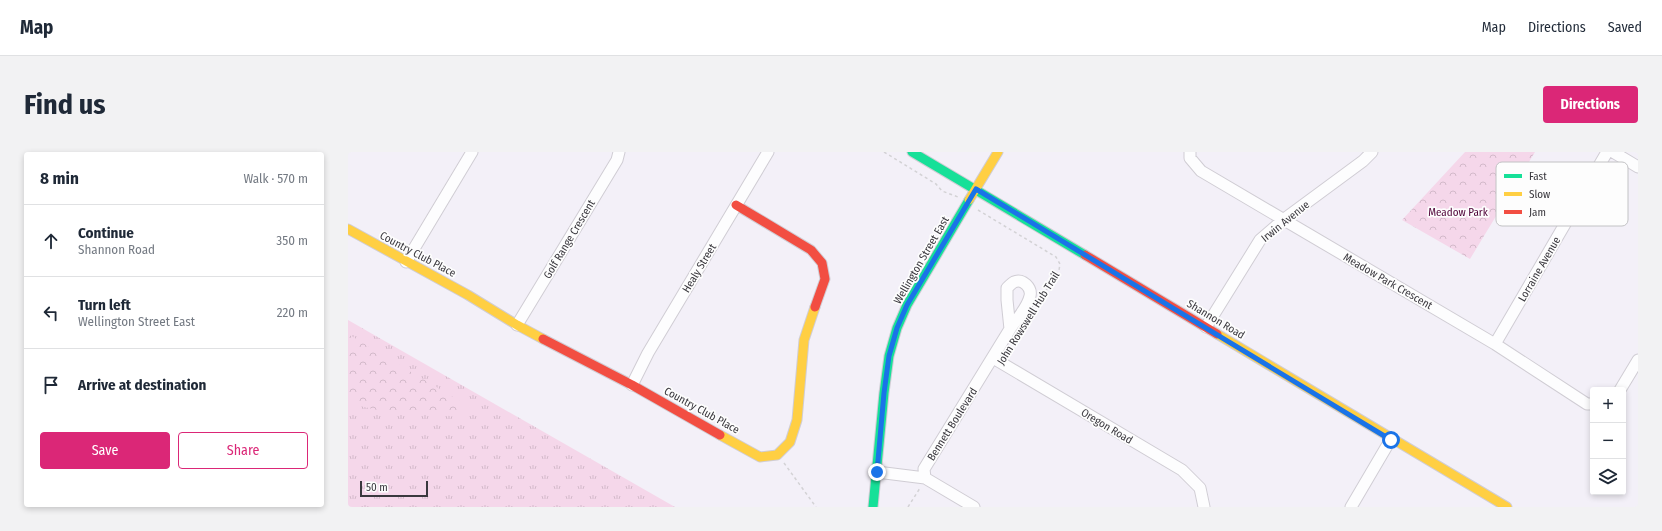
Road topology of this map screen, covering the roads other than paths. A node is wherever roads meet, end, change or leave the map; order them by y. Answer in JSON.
{"nodes":[{"id":1,"x":472,"y":152,"type":"edge"},
{"id":2,"x":619,"y":152,"type":"edge"},
{"id":3,"x":768,"y":152,"type":"edge"},
{"id":4,"x":912,"y":152,"type":"edge"},
{"id":5,"x":998,"y":152,"type":"edge"},
{"id":6,"x":1190,"y":152,"type":"edge"},
{"id":7,"x":1372,"y":152,"type":"edge"},
{"id":8,"x":1607,"y":152,"type":"edge"},
{"id":9,"x":1613,"y":152,"type":"edge"},
{"id":10,"x":1601,"y":162,"type":"edge"},
{"id":11,"x":1638,"y":167,"type":"edge"},
{"id":12,"x":976,"y":189,"type":"junction"},
{"id":13,"x":736,"y":205,"type":"junction"},
{"id":14,"x":1283,"y":220,"type":"junction"},
{"id":15,"x":1564,"y":226,"type":"edge"},
{"id":16,"x":348,"y":230,"type":"edge"},
{"id":17,"x":406,"y":262,"type":"junction"},
{"id":18,"x":517,"y":325,"type":"junction"},
{"id":19,"x":1206,"y":328,"type":"junction"},
{"id":20,"x":1010,"y":329,"type":"dead end"},
{"id":21,"x":1495,"y":344,"type":"junction"},
{"id":22,"x":993,"y":358,"type":"junction"},
{"id":23,"x":1638,"y":360,"type":"edge"},
{"id":24,"x":632,"y":385,"type":"junction"},
{"id":25,"x":1622,"y":387,"type":"edge"},
{"id":26,"x":1590,"y":404,"type":"edge"},
{"id":27,"x":1391,"y":440,"type":"junction"},
{"id":28,"x":877,"y":472,"type":"junction"},
{"id":29,"x":925,"y":478,"type":"junction"},
{"id":30,"x":873,"y":507,"type":"edge"},
{"id":31,"x":974,"y":507,"type":"edge"},
{"id":32,"x":1204,"y":507,"type":"edge"},
{"id":33,"x":1352,"y":507,"type":"edge"},
{"id":34,"x":1507,"y":507,"type":"edge"}],
"edges":[{"from":1,"to":17,"type":"street"},
{"from":2,"to":18,"type":"street","name":"Golf Range Crescent"},
{"from":3,"to":13,"type":"street","name":"Healy Street"},
{"from":4,"to":12,"type":"street","name":"Shannon Road"},
{"from":5,"to":12,"type":"street","name":"Wellington Street East"},
{"from":6,"to":14,"type":"street","name":"Meadow Park Crescent"},
{"from":7,"to":14,"type":"street","name":"Irwin Avenue"},
{"from":8,"to":10,"type":"street","name":"Lorraine Avenue"},
{"from":9,"to":11,"type":"street"},
{"from":12,"to":19,"type":"street","name":"Shannon Road"},
{"from":12,"to":28,"type":"street","name":"Wellington Street East"},
{"from":13,"to":24,"type":"street","name":"Healy Street"},
{"from":13,"to":24,"type":"street","name":"Country Club Place"},
{"from":14,"to":19,"type":"street","name":"Irwin Avenue"},
{"from":14,"to":21,"type":"street","name":"Meadow Park Crescent"},
{"from":15,"to":21,"type":"street","name":"Lorraine Avenue"},
{"from":16,"to":17,"type":"street","name":"Country Club Place"},
{"from":17,"to":18,"type":"street","name":"Country Club Place"},
{"from":18,"to":24,"type":"street","name":"Country Club Place"},
{"from":19,"to":27,"type":"street","name":"Shannon Road"},
{"from":20,"to":22,"type":"street","name":"Bennett Boulevard"},
{"from":21,"to":26,"type":"street","name":"Meadow Park Crescent"},
{"from":22,"to":29,"type":"street","name":"Bennett Boulevard"},
{"from":22,"to":32,"type":"street","name":"Oregon Road"},
{"from":23,"to":25,"type":"street"},
{"from":27,"to":33,"type":"street"},
{"from":27,"to":34,"type":"street","name":"Shannon Road"},
{"from":28,"to":29,"type":"street"},
{"from":28,"to":30,"type":"street","name":"Wellington Street East"},
{"from":29,"to":31,"type":"street"}]}
